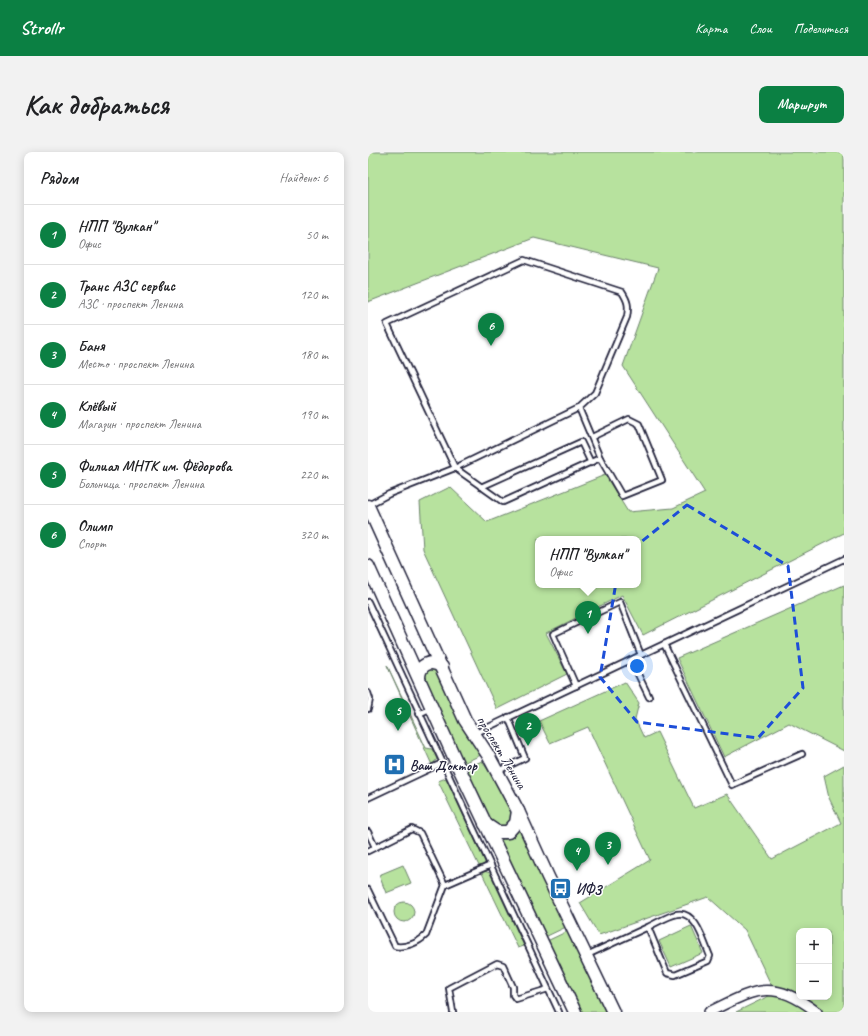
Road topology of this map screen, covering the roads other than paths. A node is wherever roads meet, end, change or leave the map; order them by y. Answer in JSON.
{"nodes":[{"id":1,"x":579,"y":408,"type":"junction"},
{"id":2,"x":592,"y":437,"type":"junction"},
{"id":3,"x":600,"y":458,"type":"junction"},
{"id":4,"x":591,"y":462,"type":"junction"},
{"id":5,"x":455,"y":468,"type":"junction"},
{"id":6,"x":481,"y":487,"type":"junction"},
{"id":7,"x":368,"y":505,"type":"edge"},
{"id":8,"x":844,"y":559,"type":"edge"},
{"id":9,"x":368,"y":566,"type":"edge"},
{"id":10,"x":368,"y":602,"type":"edge"},
{"id":11,"x":664,"y":644,"type":"junction"},
{"id":12,"x":641,"y":655,"type":"junction"},
{"id":13,"x":632,"y":660,"type":"junction"},
{"id":14,"x":442,"y":667,"type":"junction"},
{"id":15,"x":419,"y":678,"type":"junction"},
{"id":16,"x":576,"y":686,"type":"junction"},
{"id":17,"x":368,"y":692,"type":"edge"},
{"id":18,"x":649,"y":697,"type":"dead end"},
{"id":19,"x":432,"y":707,"type":"junction"},
{"id":20,"x":368,"y":709,"type":"edge"},
{"id":21,"x":419,"y":714,"type":"junction"},
{"id":22,"x":508,"y":717,"type":"junction"},
{"id":23,"x":474,"y":734,"type":"junction"},
{"id":24,"x":802,"y":754,"type":"dead end"},
{"id":25,"x":442,"y":763,"type":"junction"},
{"id":26,"x":496,"y":771,"type":"junction"},
{"id":27,"x":368,"y":798,"type":"edge"},
{"id":28,"x":518,"y":811,"type":"junction"},
{"id":29,"x":485,"y":824,"type":"junction"},
{"id":30,"x":368,"y":832,"type":"edge"},
{"id":31,"x":375,"y":847,"type":"junction"},
{"id":32,"x":368,"y":851,"type":"edge"},
{"id":33,"x":491,"y":865,"type":"junction"},
{"id":34,"x":445,"y":885,"type":"junction"},
{"id":35,"x":368,"y":890,"type":"edge"},
{"id":36,"x":648,"y":926,"type":"junction"},
{"id":37,"x":586,"y":956,"type":"junction"},
{"id":38,"x":548,"y":989,"type":"junction"},
{"id":39,"x":572,"y":1010,"type":"edge"},
{"id":40,"x":453,"y":1012,"type":"edge"},
{"id":41,"x":559,"y":1012,"type":"edge"},
{"id":42,"x":613,"y":1012,"type":"edge"},
{"id":43,"x":709,"y":1012,"type":"edge"},
{"id":44,"x":817,"y":1012,"type":"edge"}],
"edges":[{"from":1,"to":2,"type":"lane"},
{"from":1,"to":5,"type":"lane"},
{"from":1,"to":5,"type":"lane"},
{"from":2,"to":3,"type":"lane"},
{"from":2,"to":3,"type":"lane"},
{"from":3,"to":4,"type":"lane"},
{"from":4,"to":6,"type":"lane"},
{"from":4,"to":6,"type":"lane"},
{"from":5,"to":6,"type":"lane"},
{"from":5,"to":7,"type":"lane"},
{"from":7,"to":14,"type":"main road","name":"проспект Ленина"},
{"from":8,"to":11,"type":"lane"},
{"from":9,"to":15,"type":"main road"},
{"from":10,"to":21,"type":"lane"},
{"from":11,"to":12,"type":"lane"},
{"from":11,"to":24,"type":"lane"},
{"from":12,"to":13,"type":"lane"},
{"from":12,"to":16,"type":"lane"},
{"from":13,"to":16,"type":"lane"},
{"from":13,"to":18,"type":"lane"},
{"from":14,"to":15,"type":"main road"},
{"from":14,"to":23,"type":"main road","name":"проспект Ленина"},
{"from":15,"to":19,"type":"main road"},
{"from":16,"to":22,"type":"lane"},
{"from":17,"to":20,"type":"lane"},
{"from":19,"to":21,"type":"lane"},
{"from":19,"to":29,"type":"main road"},
{"from":21,"to":25,"type":"lane"},
{"from":22,"to":23,"type":"lane"},
{"from":22,"to":26,"type":"lane"},
{"from":23,"to":26,"type":"main road","name":"проспект Ленина"},
{"from":25,"to":27,"type":"lane"},
{"from":25,"to":33,"type":"lane"},
{"from":26,"to":28,"type":"main road","name":"проспект Ленина"},
{"from":28,"to":29,"type":"main road"},
{"from":28,"to":37,"type":"main road","name":"проспект Ленина"},
{"from":29,"to":39,"type":"main road"},
{"from":30,"to":31,"type":"lane"},
{"from":31,"to":32,"type":"lane"},
{"from":31,"to":34,"type":"lane"},
{"from":33,"to":34,"type":"lane"},
{"from":33,"to":38,"type":"lane"},
{"from":34,"to":35,"type":"lane"},
{"from":36,"to":36,"type":"lane"},
{"from":36,"to":37,"type":"lane"},
{"from":37,"to":42,"type":"main road","name":"проспект Ленина"},
{"from":38,"to":40,"type":"lane"},
{"from":38,"to":41,"type":"lane"},
{"from":43,"to":44,"type":"street"}]}
